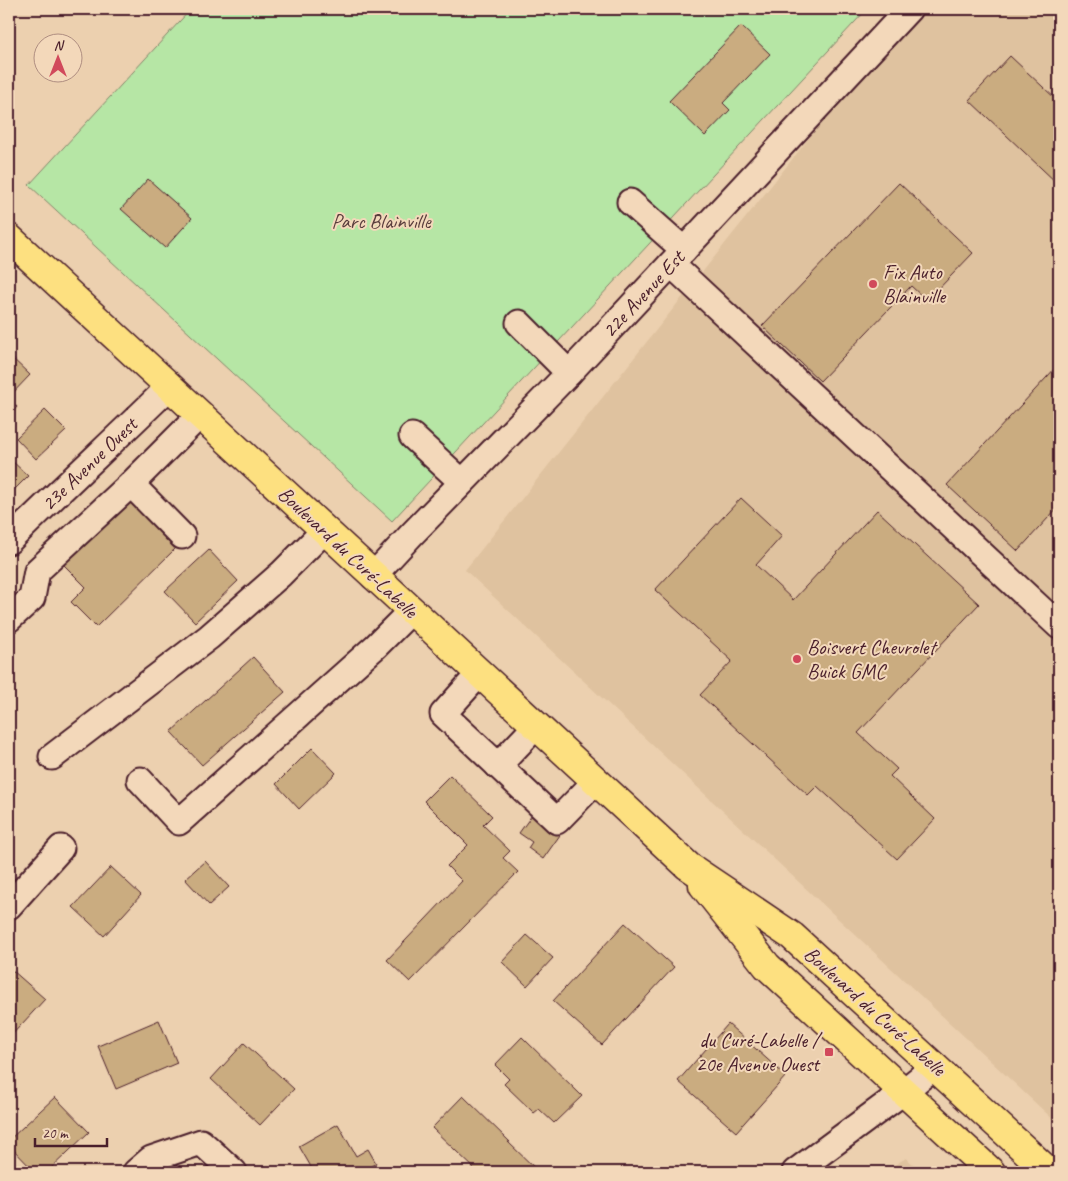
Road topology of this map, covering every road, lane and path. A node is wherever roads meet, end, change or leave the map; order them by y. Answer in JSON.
{"nodes":[{"id":1,"x":909,"y":9,"type":"edge"},
{"id":2,"x":630,"y":202,"type":"dead end"},
{"id":3,"x":9,"y":238,"type":"edge"},
{"id":4,"x":678,"y":257,"type":"junction"},
{"id":5,"x":519,"y":323,"type":"dead end"},
{"id":6,"x":570,"y":373,"type":"junction"},
{"id":7,"x":169,"y":386,"type":"junction"},
{"id":8,"x":200,"y":415,"type":"junction"},
{"id":9,"x":412,"y":436,"type":"dead end"},
{"id":10,"x":462,"y":482,"type":"junction"},
{"id":11,"x":131,"y":484,"type":"junction"},
{"id":12,"x":324,"y":531,"type":"junction"},
{"id":13,"x":182,"y":536,"type":"dead end"},
{"id":14,"x":9,"y":541,"type":"edge"},
{"id":15,"x":373,"y":576,"type":"junction"},
{"id":16,"x":411,"y":610,"type":"junction"},
{"id":17,"x":9,"y":619,"type":"edge"},
{"id":18,"x":1059,"y":626,"type":"edge"},
{"id":19,"x":480,"y":674,"type":"junction"},
{"id":20,"x":536,"y":726,"type":"junction"},
{"id":21,"x":52,"y":757,"type":"dead end"},
{"id":22,"x":498,"y":766,"type":"junction"},
{"id":23,"x":140,"y":780,"type":"dead end"},
{"id":24,"x":596,"y":781,"type":"junction"},
{"id":25,"x":61,"y":848,"type":"dead end"},
{"id":26,"x":688,"y":866,"type":"junction"},
{"id":27,"x":9,"y":906,"type":"edge"},
{"id":28,"x":935,"y":1066,"type":"junction"},
{"id":29,"x":903,"y":1092,"type":"junction"},
{"id":30,"x":136,"y":1172,"type":"edge"},
{"id":31,"x":234,"y":1172,"type":"edge"},
{"id":32,"x":795,"y":1172,"type":"edge"},
{"id":33,"x":990,"y":1172,"type":"edge"},
{"id":34,"x":1048,"y":1172,"type":"edge"}],
"edges":[{"from":1,"to":4,"type":"street","name":"22e Avenue Est"},
{"from":2,"to":4,"type":"street"},
{"from":3,"to":7,"type":"main road","name":"Boulevard du Curé-Labelle"},
{"from":4,"to":6,"type":"street","name":"22e Avenue Est"},
{"from":4,"to":18,"type":"street"},
{"from":5,"to":6,"type":"street"},
{"from":6,"to":10,"type":"street","name":"22e Avenue Est"},
{"from":7,"to":8,"type":"main road","name":"Boulevard du Curé-Labelle"},
{"from":7,"to":14,"type":"street","name":"23e Avenue Ouest"},
{"from":8,"to":11,"type":"street"},
{"from":8,"to":12,"type":"main road","name":"Boulevard du Curé-Labelle"},
{"from":9,"to":10,"type":"street"},
{"from":10,"to":15,"type":"street","name":"22e Avenue Est"},
{"from":11,"to":13,"type":"street"},
{"from":11,"to":17,"type":"street"},
{"from":12,"to":15,"type":"main road","name":"Boulevard du Curé-Labelle"},
{"from":12,"to":21,"type":"street"},
{"from":15,"to":16,"type":"main road","name":"Boulevard du Curé-Labelle"},
{"from":16,"to":19,"type":"main road","name":"Boulevard du Curé-Labelle"},
{"from":16,"to":23,"type":"street"},
{"from":19,"to":20,"type":"main road","name":"Boulevard du Curé-Labelle"},
{"from":19,"to":22,"type":"street"},
{"from":20,"to":22,"type":"street"},
{"from":20,"to":24,"type":"main road","name":"Boulevard du Curé-Labelle"},
{"from":22,"to":24,"type":"street"},
{"from":24,"to":26,"type":"main road","name":"Boulevard du Curé-Labelle"},
{"from":25,"to":27,"type":"street"},
{"from":26,"to":28,"type":"main road","name":"Boulevard du Curé-Labelle"},
{"from":26,"to":29,"type":"main road","name":"Boulevard du Curé-Labelle"},
{"from":28,"to":29,"type":"street"},
{"from":28,"to":34,"type":"main road","name":"Boulevard du Curé-Labelle"},
{"from":29,"to":32,"type":"street"},
{"from":29,"to":33,"type":"main road","name":"Boulevard du Curé-Labelle"},
{"from":30,"to":31,"type":"street"}]}
